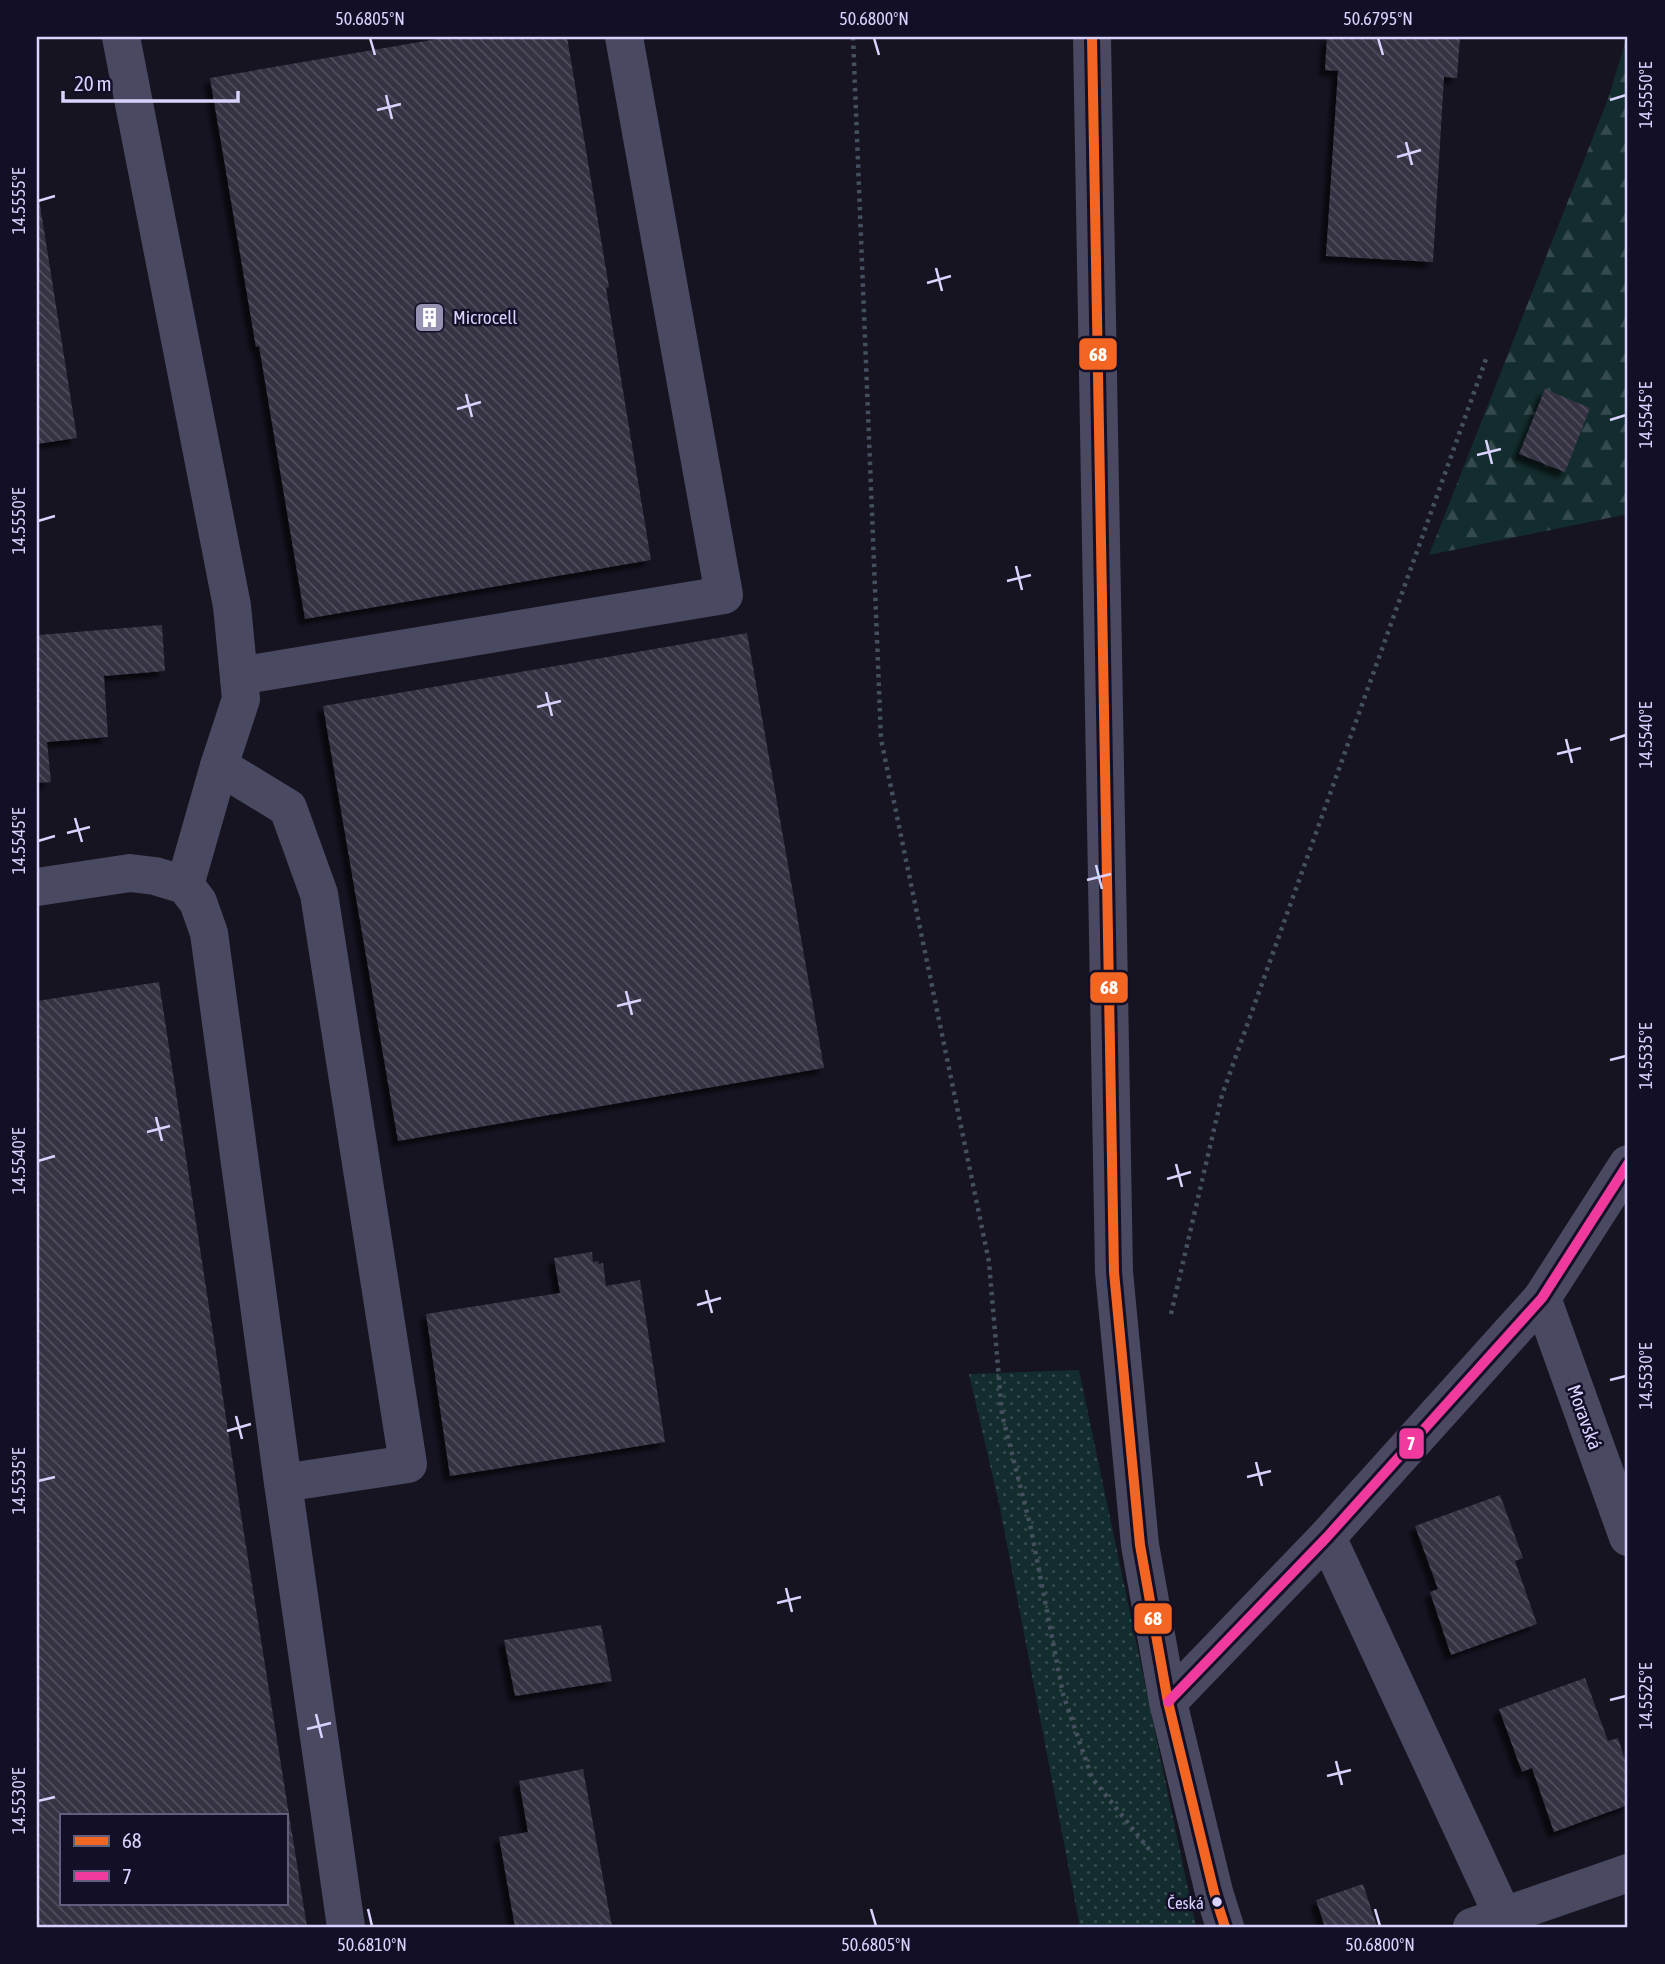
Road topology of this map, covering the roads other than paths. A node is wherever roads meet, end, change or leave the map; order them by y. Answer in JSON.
{"nodes":[{"id":1,"x":121,"y":37,"type":"edge"},
{"id":2,"x":624,"y":37,"type":"edge"},
{"id":3,"x":1092,"y":37,"type":"edge"},
{"id":4,"x":239,"y":676,"type":"junction"},
{"id":5,"x":219,"y":766,"type":"junction"},
{"id":6,"x":185,"y":885,"type":"junction"},
{"id":7,"x":37,"y":887,"type":"edge"},
{"id":8,"x":1628,"y":1164,"type":"edge"},
{"id":9,"x":1542,"y":1298,"type":"junction"},
{"id":10,"x":283,"y":1483,"type":"junction"},
{"id":11,"x":1327,"y":1537,"type":"junction"},
{"id":12,"x":1628,"y":1537,"type":"edge"},
{"id":13,"x":1168,"y":1702,"type":"junction"},
{"id":14,"x":1628,"y":1873,"type":"edge"},
{"id":15,"x":1488,"y":1922,"type":"edge"},
{"id":16,"x":346,"y":1927,"type":"edge"},
{"id":17,"x":1225,"y":1927,"type":"edge"}],
"edges":[{"from":1,"to":4,"type":"street"},
{"from":2,"to":4,"type":"street"},
{"from":3,"to":13,"type":"street"},
{"from":4,"to":5,"type":"street"},
{"from":5,"to":6,"type":"street"},
{"from":5,"to":10,"type":"street"},
{"from":6,"to":7,"type":"street"},
{"from":6,"to":10,"type":"street"},
{"from":8,"to":9,"type":"street"},
{"from":9,"to":11,"type":"street"},
{"from":9,"to":12,"type":"street","name":"Moravská"},
{"from":10,"to":16,"type":"street"},
{"from":11,"to":13,"type":"street"},
{"from":11,"to":15,"type":"street"},
{"from":13,"to":17,"type":"street"},
{"from":14,"to":15,"type":"street"}]}
